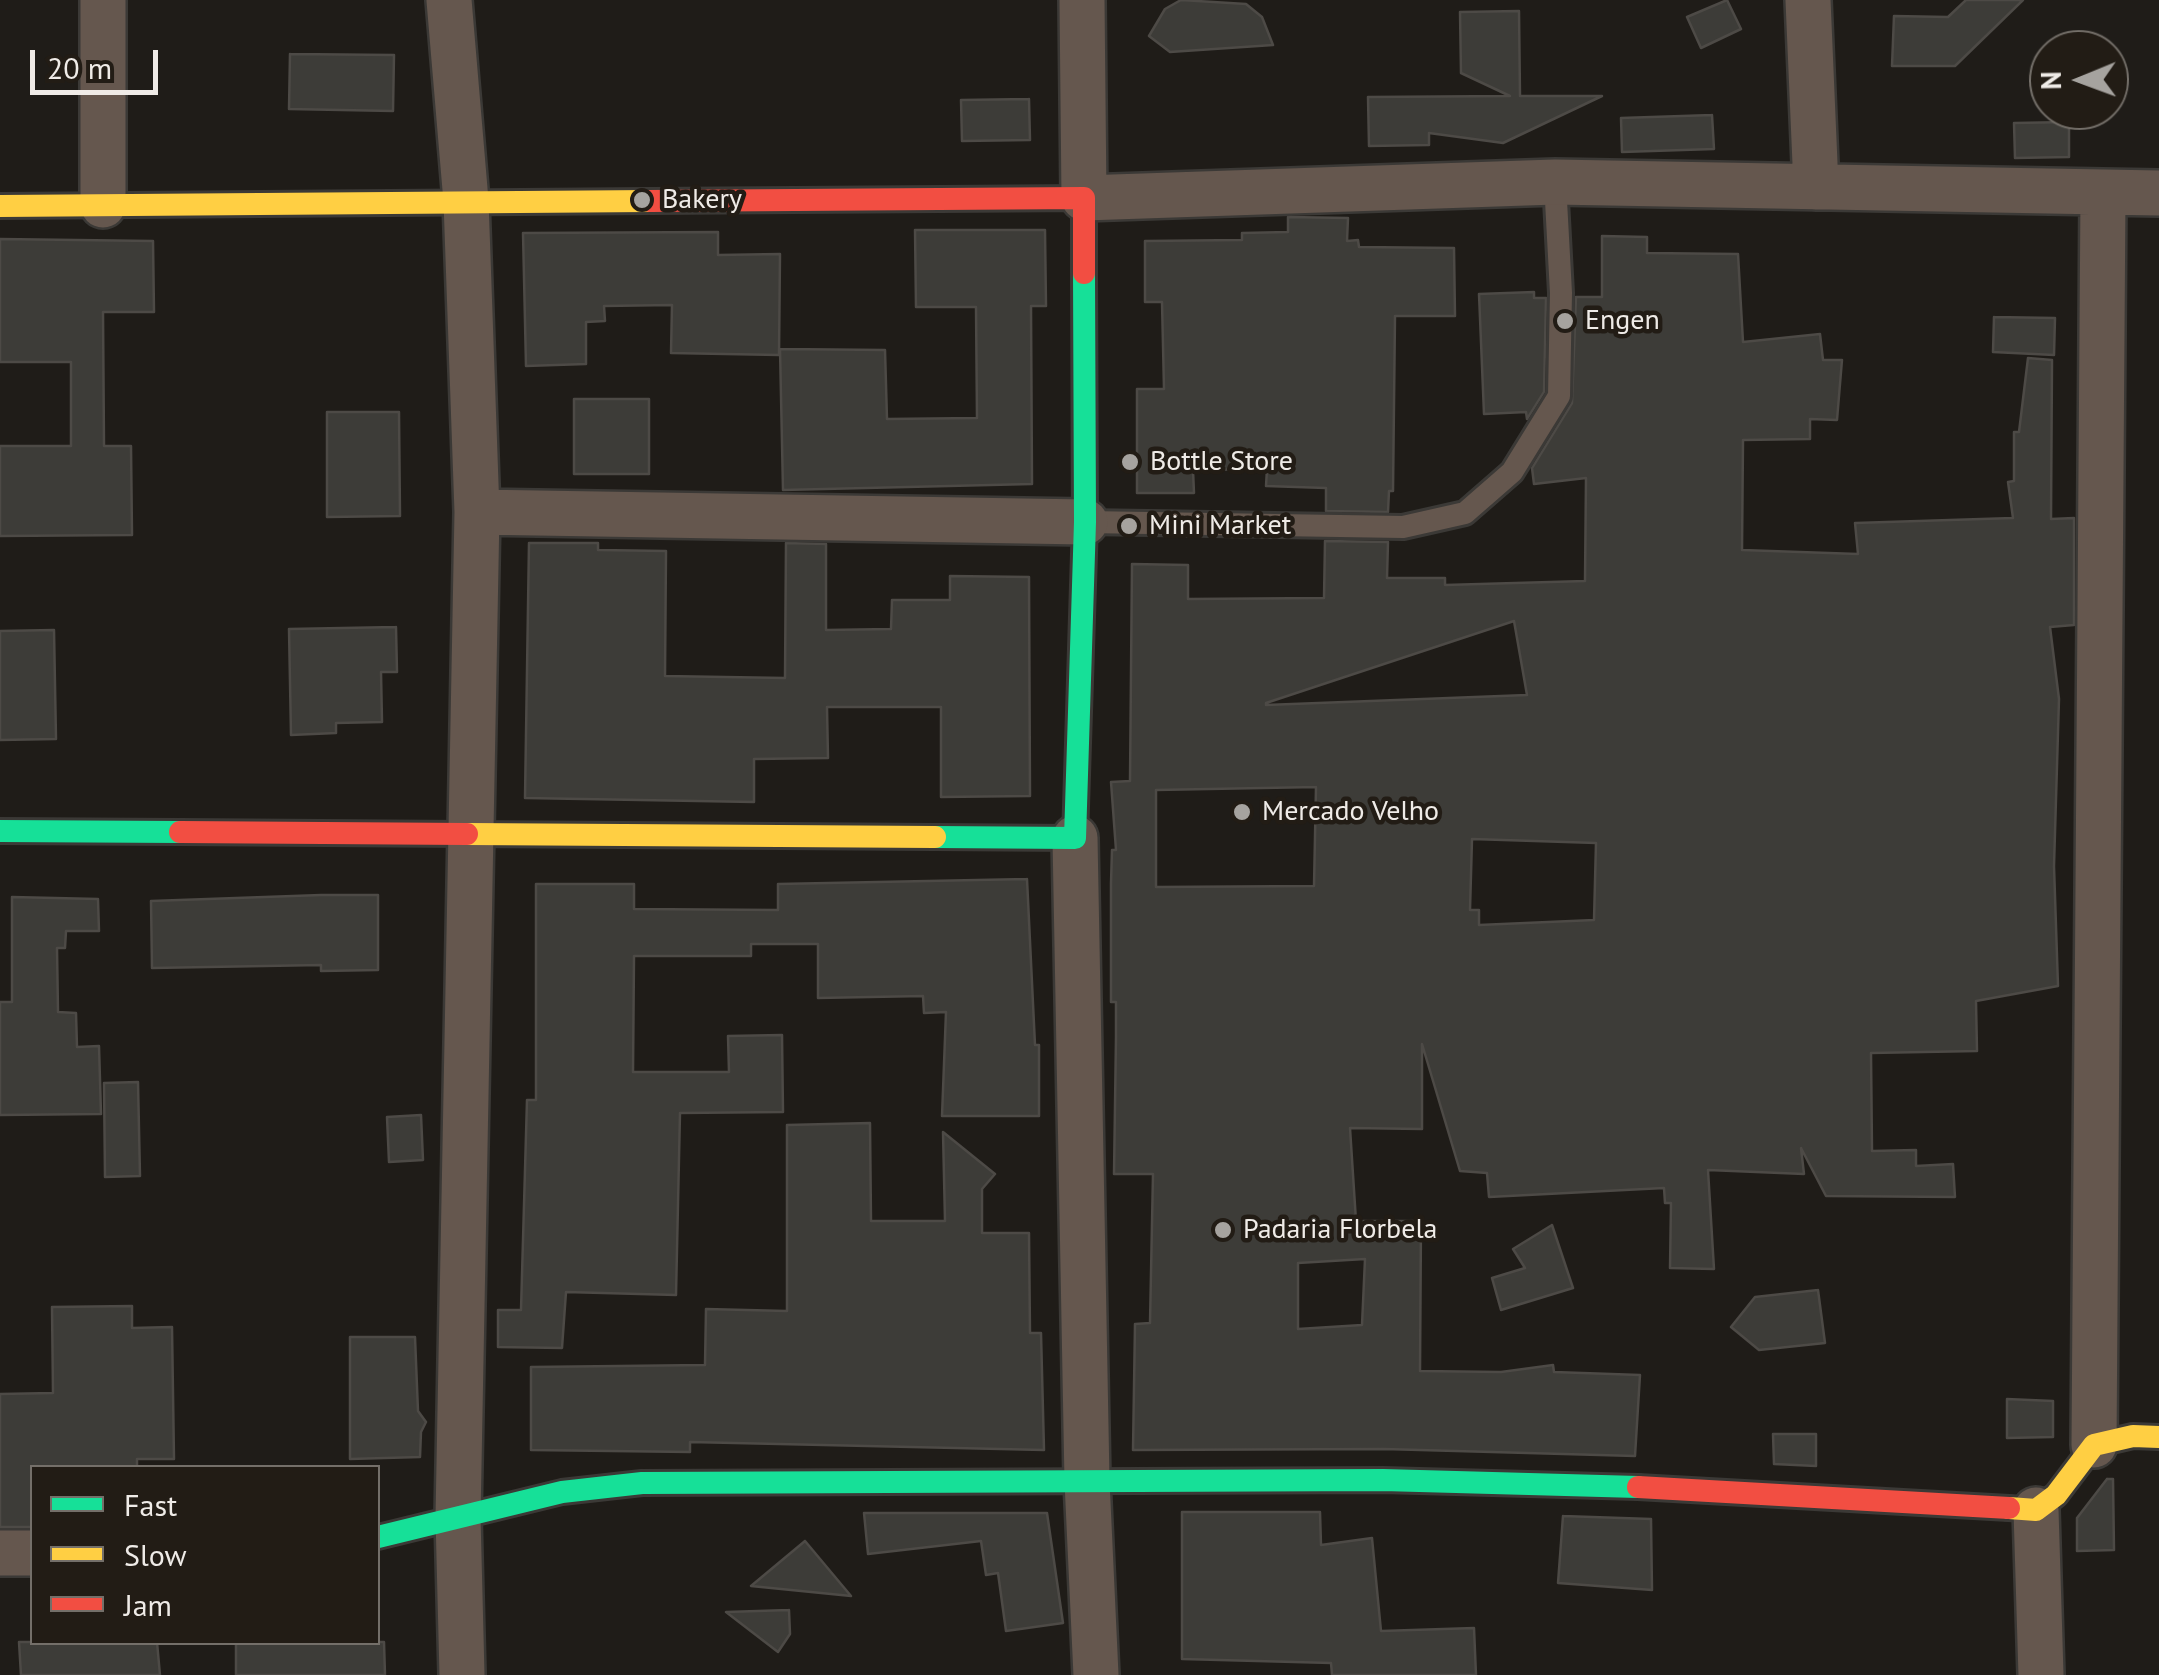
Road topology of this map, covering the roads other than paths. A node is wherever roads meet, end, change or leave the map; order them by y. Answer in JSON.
{"nodes":[{"id":1,"x":103,"y":0,"type":"edge"},
{"id":2,"x":449,"y":0,"type":"edge"},
{"id":3,"x":1082,"y":0,"type":"edge"},
{"id":4,"x":1808,"y":0,"type":"edge"},
{"id":5,"x":1555,"y":182,"type":"junction"},
{"id":6,"x":1816,"y":187,"type":"junction"},
{"id":7,"x":2103,"y":193,"type":"junction"},
{"id":8,"x":2159,"y":193,"type":"edge"},
{"id":9,"x":1084,"y":198,"type":"junction"},
{"id":10,"x":466,"y":201,"type":"junction"},
{"id":11,"x":103,"y":205,"type":"junction"},
{"id":12,"x":0,"y":206,"type":"edge"},
{"id":13,"x":478,"y":512,"type":"junction"},
{"id":14,"x":1086,"y":522,"type":"junction"},
{"id":15,"x":0,"y":831,"type":"edge"},
{"id":16,"x":470,"y":836,"type":"junction"},
{"id":17,"x":1075,"y":838,"type":"junction"},
{"id":18,"x":2159,"y":1437,"type":"edge"},
{"id":19,"x":2094,"y":1445,"type":"junction"},
{"id":20,"x":1087,"y":1481,"type":"junction"},
{"id":21,"x":2036,"y":1510,"type":"junction"},
{"id":22,"x":458,"y":1518,"type":"junction"},
{"id":23,"x":380,"y":1537,"type":"edge"},
{"id":24,"x":0,"y":1553,"type":"edge"},
{"id":25,"x":30,"y":1553,"type":"edge"},
{"id":26,"x":462,"y":1675,"type":"edge"},
{"id":27,"x":1096,"y":1675,"type":"edge"},
{"id":28,"x":2041,"y":1675,"type":"edge"}],
"edges":[{"from":1,"to":11,"type":"street"},
{"from":2,"to":10,"type":"street"},
{"from":3,"to":9,"type":"street"},
{"from":4,"to":6,"type":"street"},
{"from":5,"to":6,"type":"street"},
{"from":5,"to":9,"type":"street"},
{"from":5,"to":14,"type":"lane"},
{"from":6,"to":7,"type":"street"},
{"from":7,"to":8,"type":"street"},
{"from":7,"to":19,"type":"street"},
{"from":9,"to":10,"type":"main road"},
{"from":9,"to":14,"type":"main road"},
{"from":10,"to":11,"type":"main road"},
{"from":10,"to":13,"type":"street"},
{"from":11,"to":12,"type":"main road"},
{"from":13,"to":14,"type":"street"},
{"from":13,"to":16,"type":"street"},
{"from":14,"to":17,"type":"main road"},
{"from":15,"to":16,"type":"main road"},
{"from":16,"to":17,"type":"main road"},
{"from":16,"to":22,"type":"street"},
{"from":17,"to":20,"type":"street"},
{"from":18,"to":19,"type":"main road"},
{"from":19,"to":21,"type":"main road"},
{"from":20,"to":21,"type":"main road"},
{"from":20,"to":22,"type":"main road"},
{"from":20,"to":27,"type":"street"},
{"from":21,"to":28,"type":"street"},
{"from":22,"to":23,"type":"main road"},
{"from":22,"to":26,"type":"street"},
{"from":24,"to":25,"type":"street"}]}
